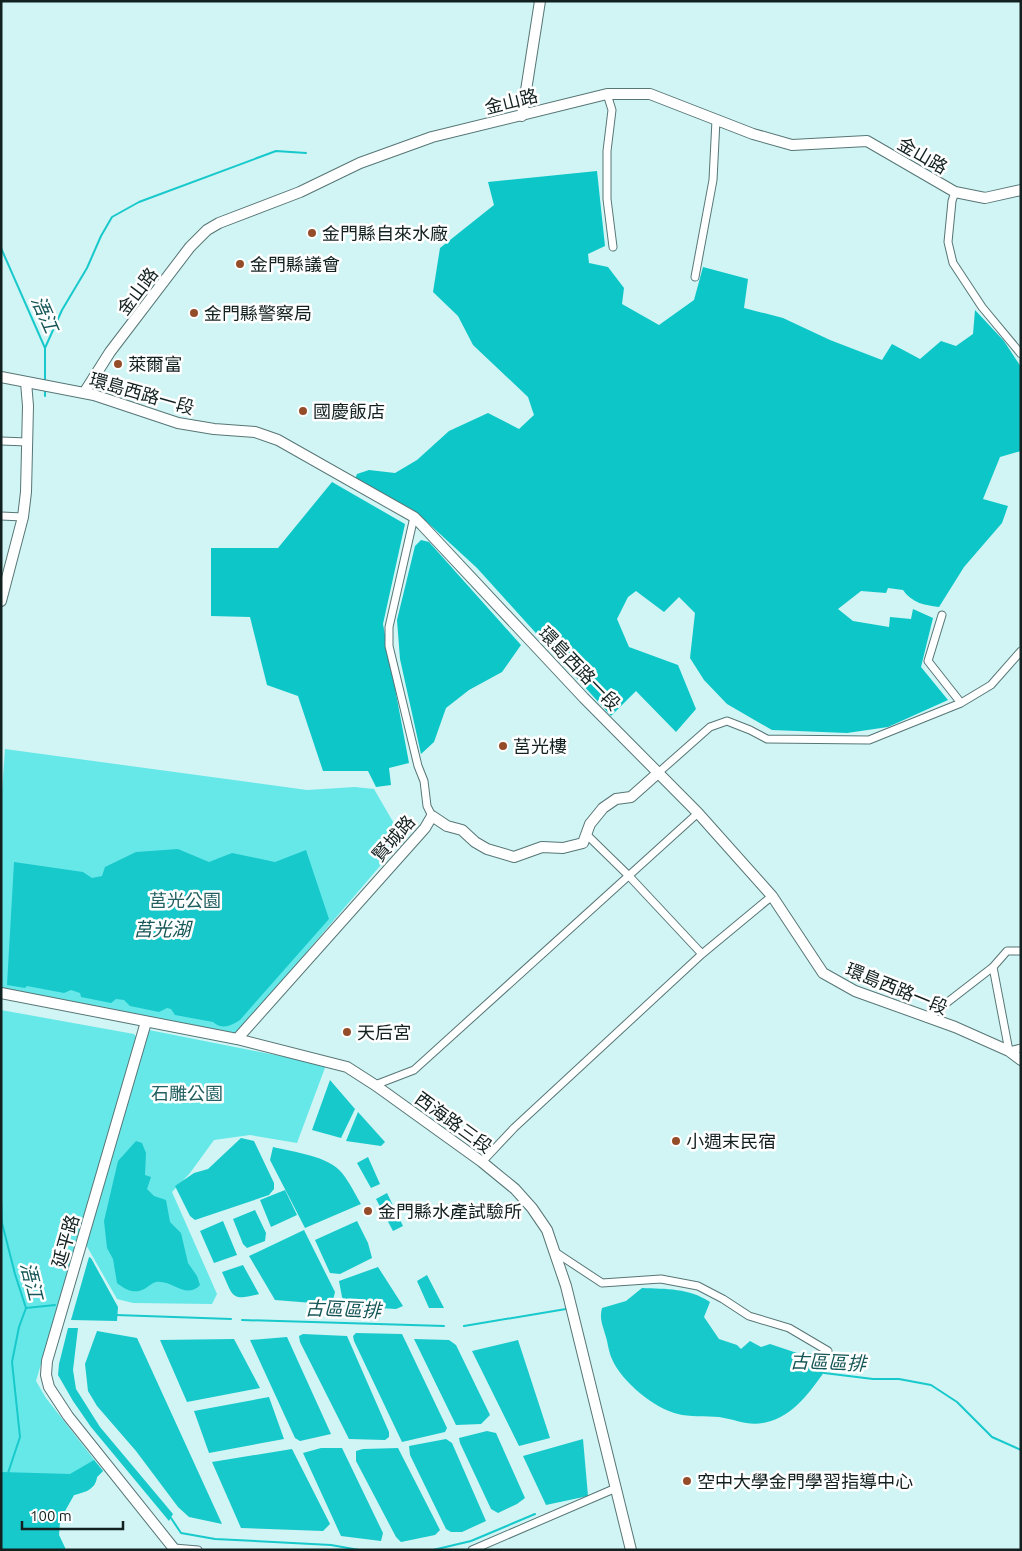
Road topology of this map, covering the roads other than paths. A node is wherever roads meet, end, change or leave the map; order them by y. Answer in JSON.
{"nodes":[{"id":1,"x":540,"y":1,"type":"edge"},
{"id":2,"x":607,"y":94,"type":"junction"},
{"id":3,"x":522,"y":116,"type":"junction"},
{"id":4,"x":716,"y":120,"type":"junction"},
{"id":5,"x":1021,"y":190,"type":"edge"},
{"id":6,"x":955,"y":192,"type":"junction"},
{"id":7,"x":613,"y":246,"type":"dead end"},
{"id":8,"x":695,"y":277,"type":"dead end"},
{"id":9,"x":1021,"y":354,"type":"edge"},
{"id":10,"x":1,"y":377,"type":"edge"},
{"id":11,"x":30,"y":383,"type":"junction"},
{"id":12,"x":84,"y":393,"type":"junction"},
{"id":13,"x":1,"y":442,"type":"edge"},
{"id":14,"x":26,"y":442,"type":"junction"},
{"id":15,"x":1,"y":516,"type":"edge"},
{"id":16,"x":23,"y":517,"type":"junction"},
{"id":17,"x":414,"y":518,"type":"junction"},
{"id":18,"x":4,"y":580,"type":"edge"},
{"id":19,"x":1,"y":601,"type":"edge"},
{"id":20,"x":942,"y":616,"type":"dead end"},
{"id":21,"x":1021,"y":651,"type":"edge"},
{"id":22,"x":961,"y":703,"type":"junction"},
{"id":23,"x":658,"y":773,"type":"junction"},
{"id":24,"x":698,"y":813,"type":"junction"},
{"id":25,"x":432,"y":816,"type":"junction"},
{"id":26,"x":586,"y":834,"type":"junction"},
{"id":27,"x":629,"y":876,"type":"junction"},
{"id":28,"x":772,"y":896,"type":"junction"},
{"id":29,"x":1021,"y":951,"type":"edge"},
{"id":30,"x":702,"y":954,"type":"junction"},
{"id":31,"x":993,"y":967,"type":"junction"},
{"id":32,"x":1,"y":993,"type":"edge"},
{"id":33,"x":927,"y":1018,"type":"junction"},
{"id":34,"x":146,"y":1022,"type":"junction"},
{"id":35,"x":237,"y":1039,"type":"junction"},
{"id":36,"x":1021,"y":1048,"type":"edge"},
{"id":37,"x":1009,"y":1051,"type":"junction"},
{"id":38,"x":1021,"y":1060,"type":"edge"},
{"id":39,"x":374,"y":1085,"type":"junction"},
{"id":40,"x":482,"y":1162,"type":"junction"},
{"id":41,"x":554,"y":1252,"type":"junction"},
{"id":42,"x":828,"y":1351,"type":"dead end"},
{"id":43,"x":616,"y":1488,"type":"junction"},
{"id":44,"x":175,"y":1549,"type":"edge"},
{"id":45,"x":198,"y":1550,"type":"edge"},
{"id":46,"x":472,"y":1550,"type":"edge"},
{"id":47,"x":631,"y":1550,"type":"edge"}],
"edges":[{"from":1,"to":3,"type":"street"},
{"from":2,"to":3,"type":"street","name":"金山路"},
{"from":2,"to":4,"type":"street","name":"金山路"},
{"from":2,"to":7,"type":"street"},
{"from":3,"to":12,"type":"street","name":"金山路"},
{"from":4,"to":6,"type":"street","name":"金山路"},
{"from":4,"to":8,"type":"street"},
{"from":5,"to":6,"type":"street","name":"金山路"},
{"from":6,"to":9,"type":"street"},
{"from":10,"to":11,"type":"street"},
{"from":11,"to":12,"type":"street","name":"環島西路一段"},
{"from":11,"to":14,"type":"street"},
{"from":12,"to":17,"type":"street","name":"環島西路一段"},
{"from":13,"to":14,"type":"street"},
{"from":14,"to":16,"type":"street"},
{"from":15,"to":16,"type":"street"},
{"from":16,"to":18,"type":"street"},
{"from":17,"to":23,"type":"street","name":"環島西路一段"},
{"from":17,"to":25,"type":"street"},
{"from":18,"to":19,"type":"street"},
{"from":20,"to":22,"type":"street"},
{"from":21,"to":22,"type":"street"},
{"from":22,"to":23,"type":"street"},
{"from":23,"to":24,"type":"street","name":"環島西路一段"},
{"from":23,"to":26,"type":"street","name":"賢城路"},
{"from":24,"to":27,"type":"street"},
{"from":24,"to":28,"type":"street","name":"環島西路一段"},
{"from":25,"to":26,"type":"street","name":"賢城路"},
{"from":25,"to":35,"type":"street","name":"賢城路"},
{"from":26,"to":27,"type":"street"},
{"from":27,"to":30,"type":"street"},
{"from":27,"to":39,"type":"street"},
{"from":28,"to":30,"type":"street"},
{"from":28,"to":33,"type":"street","name":"環島西路一段"},
{"from":29,"to":31,"type":"street"},
{"from":30,"to":40,"type":"street"},
{"from":31,"to":33,"type":"street"},
{"from":31,"to":37,"type":"street"},
{"from":32,"to":34,"type":"street","name":"西海路三段"},
{"from":33,"to":37,"type":"street","name":"環島西路一段"},
{"from":34,"to":35,"type":"street","name":"西海路三段"},
{"from":34,"to":44,"type":"street","name":"延平路"},
{"from":35,"to":39,"type":"street","name":"西海路三段"},
{"from":36,"to":37,"type":"street"},
{"from":37,"to":38,"type":"street","name":"環島西路一段"},
{"from":39,"to":40,"type":"street","name":"西海路三段"},
{"from":40,"to":41,"type":"street","name":"西海路三段"},
{"from":41,"to":42,"type":"street"},
{"from":41,"to":43,"type":"street","name":"西海路三段"},
{"from":43,"to":46,"type":"street"},
{"from":43,"to":47,"type":"street","name":"西海路三段"},
{"from":44,"to":45,"type":"street"}]}
